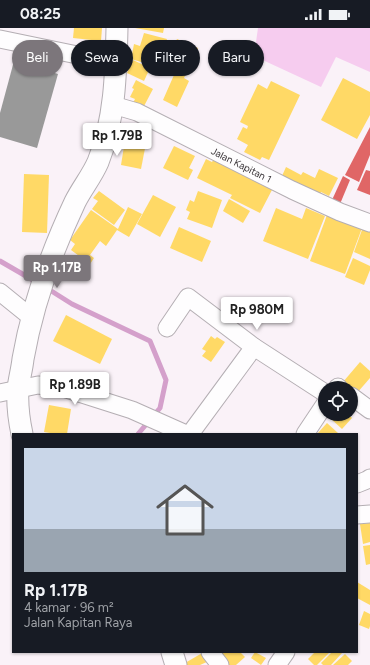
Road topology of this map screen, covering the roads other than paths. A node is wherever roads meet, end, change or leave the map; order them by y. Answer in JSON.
{"nodes":[{"id":1,"x":117,"y":28,"type":"edge"},
{"id":2,"x":0,"y":39,"type":"edge"},
{"id":3,"x":117,"y":40,"type":"edge"},
{"id":4,"x":71,"y":54,"type":"edge"},
{"id":5,"x":115,"y":76,"type":"edge"},
{"id":6,"x":113,"y":105,"type":"junction"},
{"id":7,"x":370,"y":223,"type":"edge"},
{"id":8,"x":0,"y":292,"type":"edge"},
{"id":9,"x":32,"y":318,"type":"junction"},
{"id":10,"x":167,"y":328,"type":"dead end"},
{"id":11,"x":254,"y":347,"type":"junction"},
{"id":12,"x":318,"y":388,"type":"edge"},
{"id":13,"x":9,"y":391,"type":"edge"},
{"id":14,"x":358,"y":401,"type":"edge"},
{"id":15,"x":370,"y":410,"type":"edge"},
{"id":16,"x":318,"y":414,"type":"edge"},
{"id":17,"x":22,"y":433,"type":"edge"},
{"id":18,"x":184,"y":433,"type":"edge"},
{"id":19,"x":191,"y":433,"type":"edge"},
{"id":20,"x":306,"y":433,"type":"edge"},
{"id":21,"x":370,"y":478,"type":"edge"},
{"id":22,"x":358,"y":484,"type":"edge"},
{"id":23,"x":370,"y":514,"type":"edge"},
{"id":24,"x":358,"y":515,"type":"edge"},
{"id":25,"x":172,"y":653,"type":"edge"},
{"id":26,"x":211,"y":653,"type":"edge"},
{"id":27,"x":285,"y":653,"type":"edge"},
{"id":28,"x":176,"y":665,"type":"edge"},
{"id":29,"x":220,"y":665,"type":"edge"},
{"id":30,"x":277,"y":665,"type":"edge"}],
"edges":[{"from":1,"to":3,"type":"street"},
{"from":2,"to":4,"type":"street"},
{"from":5,"to":6,"type":"street"},
{"from":6,"to":7,"type":"street","name":"Jalan Kapitan 1"},
{"from":6,"to":9,"type":"street"},
{"from":8,"to":9,"type":"street"},
{"from":9,"to":13,"type":"street"},
{"from":10,"to":11,"type":"street"},
{"from":11,"to":12,"type":"street"},
{"from":11,"to":19,"type":"street"},
{"from":13,"to":17,"type":"street"},
{"from":13,"to":18,"type":"street"},
{"from":14,"to":15,"type":"street"},
{"from":16,"to":20,"type":"street"},
{"from":21,"to":22,"type":"street"},
{"from":23,"to":24,"type":"street"},
{"from":25,"to":28,"type":"street"},
{"from":26,"to":29,"type":"street"},
{"from":27,"to":30,"type":"street"}]}
